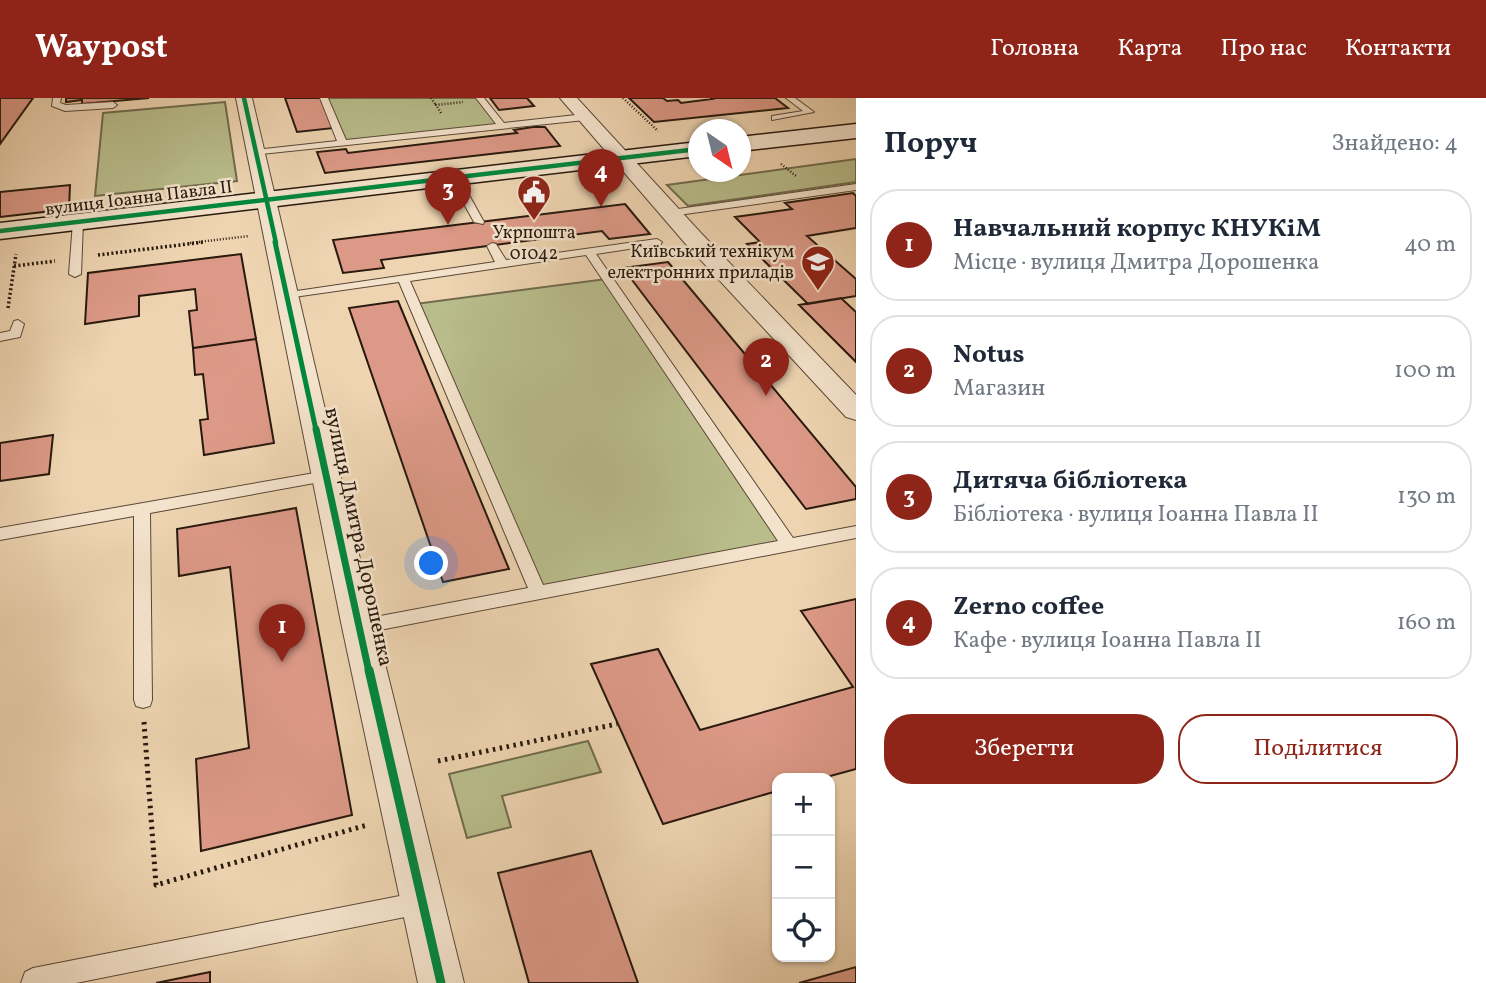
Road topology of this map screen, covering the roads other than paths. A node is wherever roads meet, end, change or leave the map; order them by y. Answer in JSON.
{"nodes":[{"id":1,"x":58,"y":98,"type":"edge"},
{"id":2,"x":244,"y":98,"type":"edge"},
{"id":3,"x":324,"y":98,"type":"edge"},
{"id":4,"x":480,"y":98,"type":"edge"},
{"id":5,"x":568,"y":98,"type":"edge"},
{"id":6,"x":790,"y":98,"type":"edge"},
{"id":7,"x":113,"y":105,"type":"dead end"},
{"id":8,"x":585,"y":117,"type":"junction"},
{"id":9,"x":775,"y":118,"type":"dead end"},
{"id":10,"x":502,"y":126,"type":"junction"},
{"id":11,"x":856,"y":131,"type":"edge"},
{"id":12,"x":688,"y":140,"type":"edge"},
{"id":13,"x":751,"y":143,"type":"edge"},
{"id":14,"x":343,"y":144,"type":"junction"},
{"id":15,"x":255,"y":153,"type":"junction"},
{"id":16,"x":622,"y":158,"type":"junction"},
{"id":17,"x":454,"y":177,"type":"junction"},
{"id":18,"x":856,"y":187,"type":"edge"},
{"id":19,"x":267,"y":200,"type":"junction"},
{"id":20,"x":671,"y":213,"type":"junction"},
{"id":21,"x":78,"y":222,"type":"junction"},
{"id":22,"x":479,"y":222,"type":"dead end"},
{"id":23,"x":0,"y":231,"type":"edge"},
{"id":24,"x":657,"y":242,"type":"dead end"},
{"id":25,"x":492,"y":246,"type":"dead end"},
{"id":26,"x":589,"y":252,"type":"junction"},
{"id":27,"x":502,"y":264,"type":"junction"},
{"id":28,"x":75,"y":274,"type":"dead end"},
{"id":29,"x":403,"y":278,"type":"junction"},
{"id":30,"x":287,"y":295,"type":"junction"},
{"id":31,"x":18,"y":324,"type":"dead end"},
{"id":32,"x":2,"y":336,"type":"edge"},
{"id":33,"x":856,"y":411,"type":"edge"},
{"id":34,"x":326,"y":476,"type":"junction"},
{"id":35,"x":142,"y":509,"type":"junction"},
{"id":36,"x":856,"y":531,"type":"edge"},
{"id":37,"x":0,"y":534,"type":"edge"},
{"id":38,"x":789,"y":544,"type":"junction"},
{"id":39,"x":538,"y":592,"type":"junction"},
{"id":40,"x":359,"y":627,"type":"junction"},
{"id":41,"x":143,"y":700,"type":"road end"},
{"id":42,"x":423,"y":902,"type":"junction"},
{"id":43,"x":33,"y":983,"type":"edge"},
{"id":44,"x":441,"y":983,"type":"edge"}],
"edges":[{"from":1,"to":7,"type":"lane"},
{"from":2,"to":15,"type":"street","name":"вулиця Дмитра Дорошенка"},
{"from":3,"to":14,"type":"lane"},
{"from":4,"to":10,"type":"lane"},
{"from":5,"to":8,"type":"street"},
{"from":6,"to":9,"type":"lane"},
{"from":8,"to":10,"type":"lane"},
{"from":8,"to":16,"type":"street"},
{"from":10,"to":14,"type":"lane"},
{"from":11,"to":13,"type":"street"},
{"from":12,"to":16,"type":"street","name":"вулиця Іоанна Павла II"},
{"from":14,"to":15,"type":"lane"},
{"from":15,"to":19,"type":"street","name":"вулиця Дмитра Дорошенка"},
{"from":16,"to":17,"type":"street","name":"вулиця Іоанна Павла II"},
{"from":16,"to":20,"type":"street"},
{"from":17,"to":19,"type":"street","name":"вулиця Іоанна Павла II"},
{"from":17,"to":22,"type":"lane"},
{"from":18,"to":20,"type":"lane"},
{"from":19,"to":21,"type":"street","name":"вулиця Іоанна Павла II"},
{"from":19,"to":30,"type":"street","name":"вулиця Дмитра Дорошенка"},
{"from":20,"to":33,"type":"street"},
{"from":21,"to":23,"type":"street","name":"вулиця Іоанна Павла II"},
{"from":21,"to":28,"type":"lane"},
{"from":24,"to":26,"type":"lane"},
{"from":25,"to":27,"type":"lane"},
{"from":26,"to":27,"type":"lane"},
{"from":26,"to":38,"type":"lane"},
{"from":27,"to":29,"type":"lane"},
{"from":29,"to":30,"type":"lane"},
{"from":29,"to":39,"type":"lane"},
{"from":30,"to":34,"type":"street","name":"вулиця Дмитра Дорошенка"},
{"from":31,"to":32,"type":"lane"},
{"from":34,"to":35,"type":"lane"},
{"from":34,"to":40,"type":"street","name":"вулиця Дмитра Дорошенка"},
{"from":35,"to":37,"type":"lane"},
{"from":35,"to":41,"type":"lane"},
{"from":36,"to":38,"type":"lane"},
{"from":38,"to":39,"type":"lane"},
{"from":39,"to":40,"type":"lane"},
{"from":40,"to":42,"type":"street","name":"вулиця Дмитра Дорошенка"},
{"from":42,"to":43,"type":"lane"},
{"from":42,"to":44,"type":"street","name":"вулиця Дмитра Дорошенка"}]}
